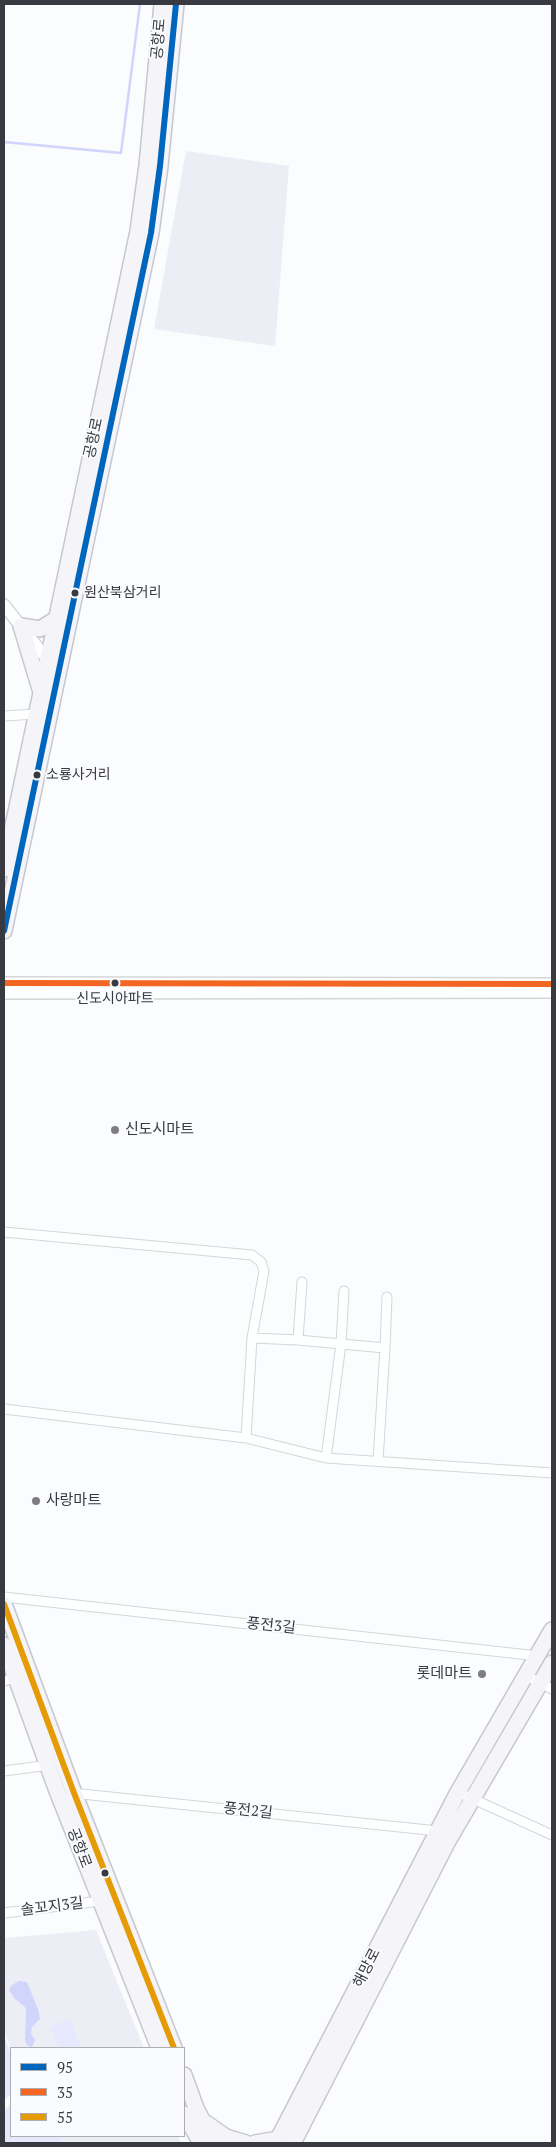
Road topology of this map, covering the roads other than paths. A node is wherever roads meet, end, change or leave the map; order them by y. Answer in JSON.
{"nodes":[{"id":1,"x":162,"y":4,"type":"edge"},
{"id":2,"x":176,"y":4,"type":"edge"},
{"id":3,"x":4,"y":605,"type":"edge"},
{"id":4,"x":56,"y":619,"type":"junction"},
{"id":5,"x":21,"y":626,"type":"junction"},
{"id":6,"x":48,"y":660,"type":"junction"},
{"id":7,"x":59,"y":672,"type":"junction"},
{"id":8,"x":41,"y":693,"type":"junction"},
{"id":9,"x":36,"y":714,"type":"junction"},
{"id":10,"x":4,"y":716,"type":"edge"},
{"id":11,"x":4,"y":869,"type":"edge"},
{"id":12,"x":4,"y":931,"type":"edge"},
{"id":13,"x":4,"y":983,"type":"edge"},
{"id":14,"x":552,"y":984,"type":"edge"},
{"id":15,"x":552,"y":992,"type":"edge"},
{"id":16,"x":4,"y":993,"type":"edge"},
{"id":17,"x":4,"y":1232,"type":"edge"},
{"id":18,"x":302,"y":1282,"type":"dead end"},
{"id":19,"x":344,"y":1291,"type":"dead end"},
{"id":20,"x":387,"y":1297,"type":"dead end"},
{"id":21,"x":252,"y":1338,"type":"junction"},
{"id":22,"x":298,"y":1340,"type":"junction"},
{"id":23,"x":341,"y":1344,"type":"junction"},
{"id":24,"x":385,"y":1348,"type":"junction"},
{"id":25,"x":4,"y":1408,"type":"edge"},
{"id":26,"x":246,"y":1438,"type":"junction"},
{"id":27,"x":326,"y":1458,"type":"junction"},
{"id":28,"x":378,"y":1461,"type":"junction"},
{"id":29,"x":552,"y":1473,"type":"edge"},
{"id":30,"x":4,"y":1597,"type":"edge"},
{"id":31,"x":4,"y":1604,"type":"edge"},
{"id":32,"x":552,"y":1630,"type":"edge"},
{"id":33,"x":4,"y":1645,"type":"edge"},
{"id":34,"x":538,"y":1656,"type":"junction"},
{"id":35,"x":552,"y":1663,"type":"edge"},
{"id":36,"x":526,"y":1676,"type":"junction"},
{"id":37,"x":9,"y":1680,"type":"edge"},
{"id":38,"x":547,"y":1686,"type":"edge"},
{"id":39,"x":49,"y":1765,"type":"junction"},
{"id":40,"x":4,"y":1772,"type":"edge"},
{"id":41,"x":58,"y":1791,"type":"junction"},
{"id":42,"x":74,"y":1793,"type":"junction"},
{"id":43,"x":465,"y":1795,"type":"junction"},
{"id":44,"x":438,"y":1831,"type":"junction"},
{"id":45,"x":552,"y":1835,"type":"edge"},
{"id":46,"x":100,"y":1901,"type":"junction"},
{"id":47,"x":4,"y":1909,"type":"edge"},
{"id":48,"x":4,"y":1913,"type":"edge"},
{"id":49,"x":159,"y":2047,"type":"edge"},
{"id":50,"x":174,"y":2047,"type":"edge"},
{"id":51,"x":185,"y":2078,"type":"edge"},
{"id":52,"x":185,"y":2116,"type":"edge"},
{"id":53,"x":185,"y":2117,"type":"edge"},
{"id":54,"x":201,"y":2119,"type":"junction"},
{"id":55,"x":283,"y":2142,"type":"edge"},
{"id":56,"x":194,"y":2143,"type":"edge"},
{"id":57,"x":201,"y":2143,"type":"edge"},
{"id":58,"x":214,"y":2143,"type":"edge"},
{"id":59,"x":246,"y":2143,"type":"edge"},
{"id":60,"x":255,"y":2143,"type":"edge"}],
"edges":[{"from":1,"to":4,"type":"main road","name":"공항로"},
{"from":2,"to":7,"type":"main road","name":"공항로"},
{"from":3,"to":5,"type":"street"},
{"from":4,"to":5,"type":"main road"},
{"from":4,"to":6,"type":"main road","name":"공항로"},
{"from":5,"to":6,"type":"street"},
{"from":5,"to":8,"type":"main road"},
{"from":6,"to":7,"type":"street"},
{"from":6,"to":8,"type":"main road","name":"공항로"},
{"from":7,"to":12,"type":"main road","name":"공항로"},
{"from":8,"to":9,"type":"main road","name":"공항로"},
{"from":9,"to":10,"type":"street"},
{"from":9,"to":11,"type":"main road","name":"공항로"},
{"from":13,"to":14,"type":"street"},
{"from":15,"to":16,"type":"street"},
{"from":17,"to":21,"type":"street"},
{"from":18,"to":22,"type":"street"},
{"from":19,"to":23,"type":"street"},
{"from":20,"to":24,"type":"street"},
{"from":21,"to":22,"type":"street"},
{"from":21,"to":26,"type":"street"},
{"from":22,"to":23,"type":"street"},
{"from":23,"to":24,"type":"street"},
{"from":23,"to":27,"type":"street"},
{"from":24,"to":28,"type":"street"},
{"from":25,"to":26,"type":"street"},
{"from":26,"to":27,"type":"street"},
{"from":27,"to":28,"type":"street"},
{"from":28,"to":29,"type":"street"},
{"from":30,"to":34,"type":"street","name":"풍전3길"},
{"from":31,"to":42,"type":"main road","name":"공항로"},
{"from":32,"to":34,"type":"main road","name":"해망로"},
{"from":33,"to":37,"type":"main road","name":"공항로"},
{"from":34,"to":36,"type":"main road","name":"해망로"},
{"from":35,"to":38,"type":"main road","name":"해망로"},
{"from":36,"to":38,"type":"street"},
{"from":36,"to":43,"type":"main road","name":"해망로"},
{"from":37,"to":39,"type":"main road","name":"공항로"},
{"from":38,"to":43,"type":"main road","name":"해망로"},
{"from":39,"to":40,"type":"street"},
{"from":39,"to":41,"type":"main road","name":"공항로"},
{"from":41,"to":42,"type":"street","name":"풍전2길"},
{"from":41,"to":46,"type":"main road","name":"공항로"},
{"from":42,"to":44,"type":"street","name":"풍전2길"},
{"from":42,"to":50,"type":"main road","name":"공항로"},
{"from":43,"to":44,"type":"main road","name":"해망로"},
{"from":43,"to":45,"type":"street"},
{"from":43,"to":55,"type":"main road","name":"해망로"},
{"from":44,"to":55,"type":"main road","name":"해망로"},
{"from":46,"to":48,"type":"street","name":"솔꼬지3길"},
{"from":46,"to":49,"type":"main road","name":"공항로"},
{"from":47,"to":48,"type":"street"},
{"from":51,"to":54,"type":"main road"},
{"from":52,"to":57,"type":"main road"},
{"from":53,"to":56,"type":"main road"},
{"from":54,"to":58,"type":"main road"},
{"from":54,"to":59,"type":"main road"},
{"from":55,"to":60,"type":"main road"}]}
